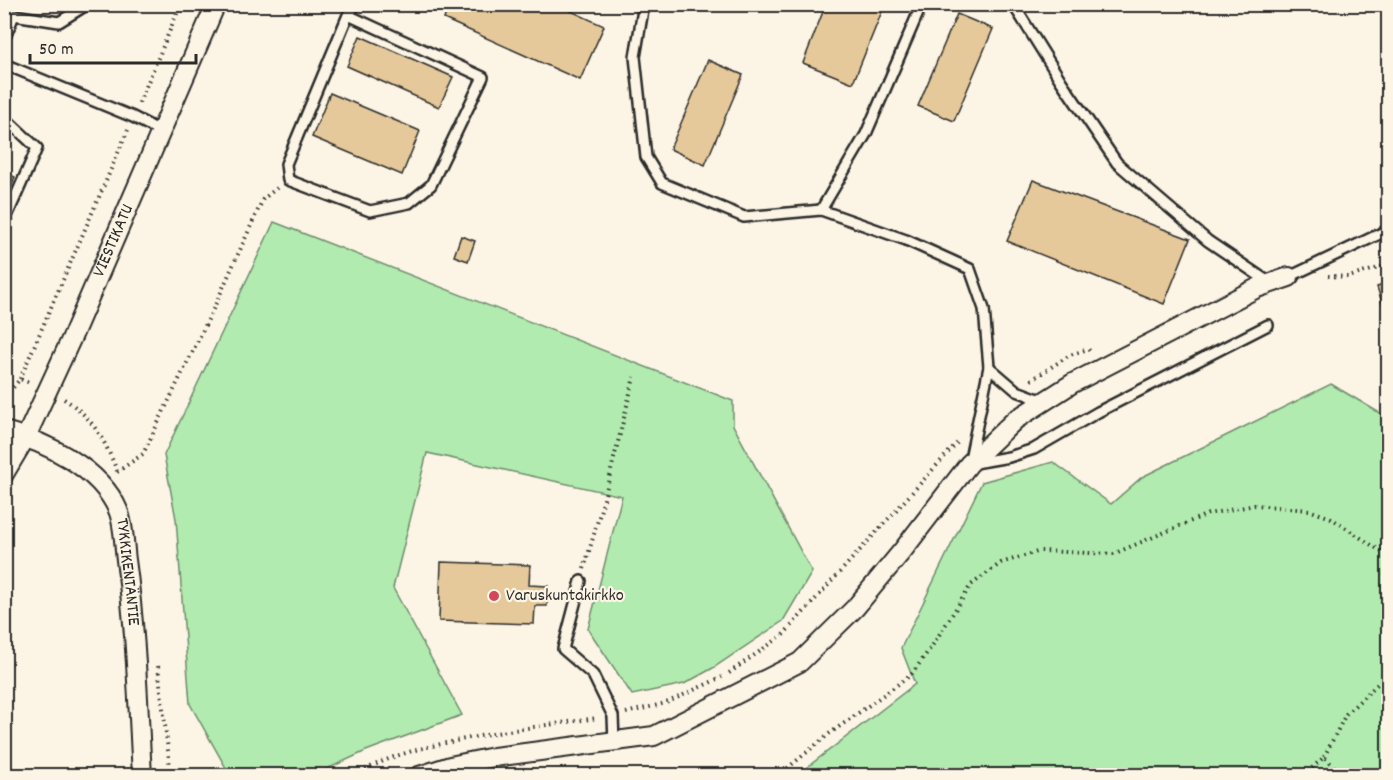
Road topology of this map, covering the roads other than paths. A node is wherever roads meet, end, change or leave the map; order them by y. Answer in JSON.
{"nodes":[{"id":1,"x":88,"y":4,"type":"edge"},
{"id":2,"x":216,"y":4,"type":"edge"},
{"id":3,"x":357,"y":4,"type":"edge"},
{"id":4,"x":644,"y":4,"type":"edge"},
{"id":5,"x":922,"y":4,"type":"edge"},
{"id":6,"x":1013,"y":4,"type":"edge"},
{"id":7,"x":4,"y":10,"type":"edge"},
{"id":8,"x":14,"y":15,"type":"junction"},
{"id":9,"x":348,"y":15,"type":"junction"},
{"id":10,"x":4,"y":40,"type":"edge"},
{"id":11,"x":4,"y":64,"type":"edge"},
{"id":12,"x":4,"y":117,"type":"edge"},
{"id":13,"x":162,"y":132,"type":"junction"},
{"id":14,"x":821,"y":210,"type":"junction"},
{"id":15,"x":4,"y":223,"type":"edge"},
{"id":16,"x":1389,"y":230,"type":"edge"},
{"id":17,"x":1289,"y":277,"type":"joint"},
{"id":18,"x":1270,"y":283,"type":"junction"},
{"id":19,"x":1268,"y":325,"type":"dead end"},
{"id":20,"x":989,"y":367,"type":"junction"},
{"id":21,"x":1044,"y":401,"type":"junction"},
{"id":22,"x":4,"y":432,"type":"edge"},
{"id":23,"x":26,"y":437,"type":"junction"},
{"id":24,"x":969,"y":464,"type":"junction"},
{"id":25,"x":4,"y":474,"type":"edge"},
{"id":26,"x":581,"y":581,"type":"road end"},
{"id":27,"x":614,"y":742,"type":"junction"},
{"id":28,"x":142,"y":776,"type":"edge"},
{"id":29,"x":419,"y":776,"type":"edge"}],
"edges":[{"from":1,"to":8,"type":"lane"},
{"from":2,"to":13,"type":"street","name":"VIESTIKATU"},
{"from":3,"to":9,"type":"lane"},
{"from":4,"to":14,"type":"lane"},
{"from":5,"to":14,"type":"lane"},
{"from":6,"to":18,"type":"lane"},
{"from":7,"to":8,"type":"lane"},
{"from":8,"to":10,"type":"lane"},
{"from":9,"to":9,"type":"lane"},
{"from":11,"to":13,"type":"lane"},
{"from":12,"to":15,"type":"lane"},
{"from":13,"to":23,"type":"street","name":"VIESTIKATU"},
{"from":14,"to":20,"type":"lane"},
{"from":16,"to":17,"type":"lane"},
{"from":17,"to":18,"type":"street"},
{"from":18,"to":21,"type":"street"},
{"from":19,"to":24,"type":"lane"},
{"from":20,"to":21,"type":"lane"},
{"from":20,"to":24,"type":"lane"},
{"from":21,"to":24,"type":"street"},
{"from":22,"to":23,"type":"street","name":"TYKKIKENTÄNTIE"},
{"from":23,"to":25,"type":"street","name":"VIESTIKATU"},
{"from":23,"to":28,"type":"street","name":"TYKKIKENTÄNTIE"},
{"from":24,"to":27,"type":"street"},
{"from":26,"to":27,"type":"lane"},
{"from":27,"to":29,"type":"street"}]}
